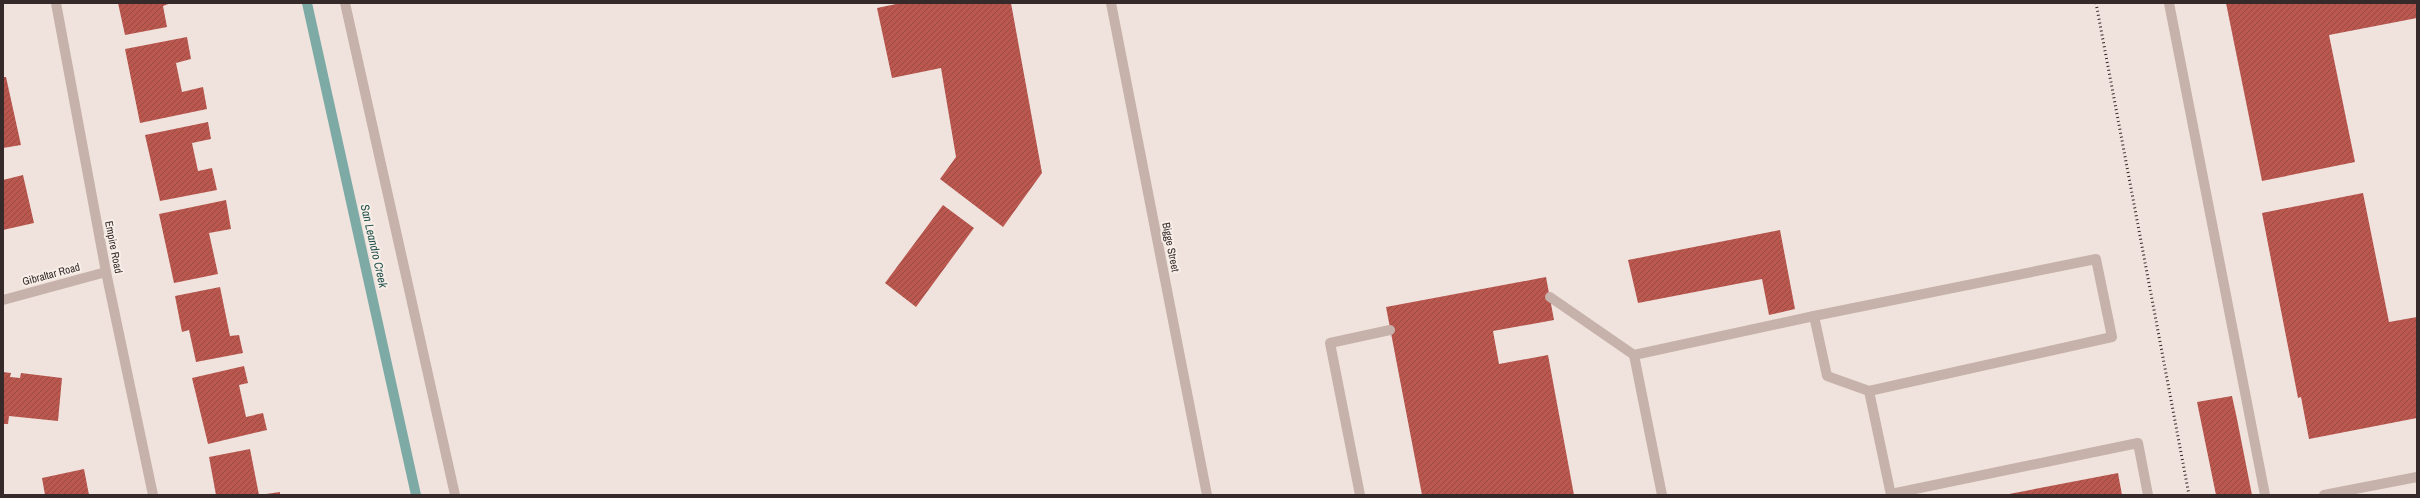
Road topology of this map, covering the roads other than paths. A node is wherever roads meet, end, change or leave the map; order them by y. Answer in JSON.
{"nodes":[{"id":1,"x":56,"y":3,"type":"edge"},
{"id":2,"x":345,"y":3,"type":"edge"},
{"id":3,"x":1111,"y":3,"type":"edge"},
{"id":4,"x":2169,"y":3,"type":"edge"},
{"id":5,"x":106,"y":272,"type":"junction"},
{"id":6,"x":1550,"y":297,"type":"dead end"},
{"id":7,"x":3,"y":300,"type":"edge"},
{"id":8,"x":1814,"y":316,"type":"junction"},
{"id":9,"x":1390,"y":330,"type":"dead end"},
{"id":10,"x":1634,"y":355,"type":"junction"},
{"id":11,"x":1869,"y":391,"type":"junction"},
{"id":12,"x":2417,"y":476,"type":"edge"},
{"id":13,"x":153,"y":495,"type":"edge"},
{"id":14,"x":455,"y":495,"type":"edge"},
{"id":15,"x":1207,"y":495,"type":"edge"},
{"id":16,"x":1360,"y":495,"type":"edge"},
{"id":17,"x":1662,"y":495,"type":"edge"},
{"id":18,"x":1891,"y":495,"type":"edge"},
{"id":19,"x":2148,"y":495,"type":"edge"},
{"id":20,"x":2265,"y":495,"type":"edge"},
{"id":21,"x":2324,"y":495,"type":"edge"}],
"edges":[{"from":1,"to":5,"type":"street","name":"Empire Road"},
{"from":2,"to":14,"type":"street"},
{"from":3,"to":15,"type":"street","name":"Bigge Street"},
{"from":4,"to":20,"type":"street"},
{"from":5,"to":7,"type":"street","name":"Gibraltar Road"},
{"from":5,"to":13,"type":"street","name":"Empire Road"},
{"from":6,"to":10,"type":"street"},
{"from":8,"to":10,"type":"street"},
{"from":8,"to":11,"type":"street"},
{"from":8,"to":11,"type":"street"},
{"from":9,"to":16,"type":"street"},
{"from":10,"to":17,"type":"street"},
{"from":11,"to":18,"type":"street"},
{"from":12,"to":21,"type":"street"},
{"from":18,"to":19,"type":"street"}]}
